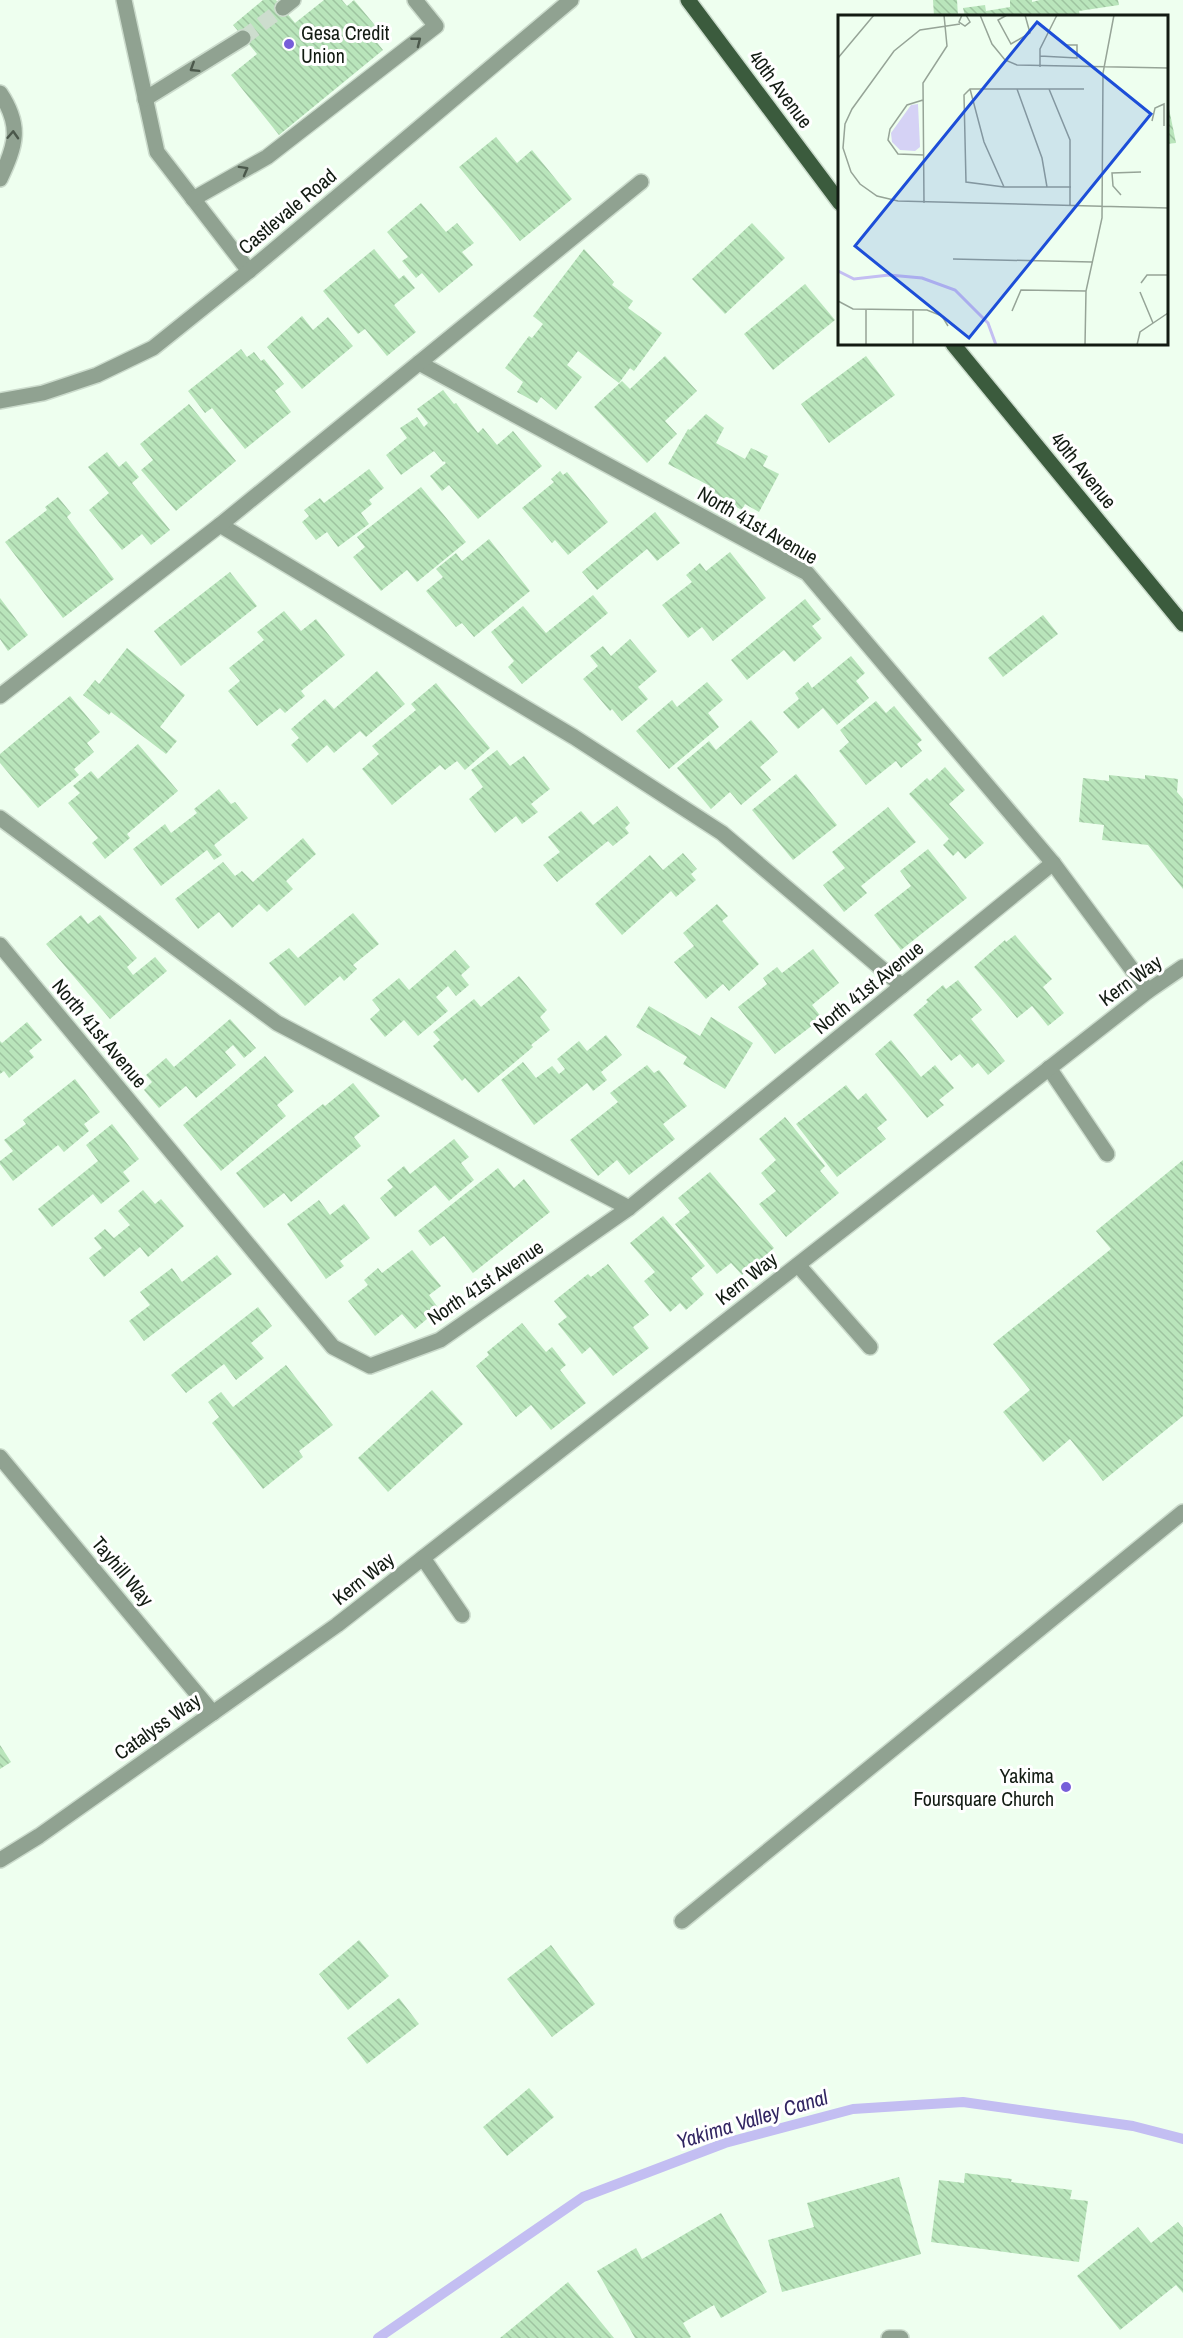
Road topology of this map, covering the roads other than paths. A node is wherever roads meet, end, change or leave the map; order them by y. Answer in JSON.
{"nodes":[{"id":1,"x":124,"y":0,"type":"edge"},
{"id":2,"x":415,"y":0,"type":"edge"},
{"id":3,"x":572,"y":0,"type":"edge"},
{"id":4,"x":688,"y":0,"type":"edge"},
{"id":5,"x":243,"y":38,"type":"tunnel mouth"},
{"id":6,"x":0,"y":93,"type":"edge"},
{"id":7,"x":145,"y":99,"type":"junction"},
{"id":8,"x":0,"y":179,"type":"edge"},
{"id":9,"x":641,"y":182,"type":"dead end"},
{"id":10,"x":193,"y":199,"type":"junction"},
{"id":11,"x":838,"y":200,"type":"edge"},
{"id":12,"x":249,"y":270,"type":"junction"},
{"id":13,"x":954,"y":345,"type":"edge"},
{"id":14,"x":419,"y":363,"type":"junction"},
{"id":15,"x":0,"y":401,"type":"edge"},
{"id":16,"x":220,"y":525,"type":"junction"},
{"id":17,"x":1183,"y":624,"type":"edge"},
{"id":18,"x":0,"y":696,"type":"edge"},
{"id":19,"x":0,"y":818,"type":"edge"},
{"id":20,"x":1053,"y":863,"type":"junction"},
{"id":21,"x":0,"y":945,"type":"edge"},
{"id":22,"x":1183,"y":967,"type":"edge"},
{"id":23,"x":902,"y":986,"type":"junction"},
{"id":24,"x":1148,"y":991,"type":"junction"},
{"id":25,"x":1049,"y":1068,"type":"junction"},
{"id":26,"x":1107,"y":1154,"type":"dead end"},
{"id":27,"x":629,"y":1208,"type":"junction"},
{"id":28,"x":798,"y":1264,"type":"junction"},
{"id":29,"x":870,"y":1347,"type":"dead end"},
{"id":30,"x":0,"y":1457,"type":"edge"},
{"id":31,"x":1183,"y":1512,"type":"edge"},
{"id":32,"x":423,"y":1558,"type":"junction"},
{"id":33,"x":462,"y":1615,"type":"dead end"},
{"id":34,"x":337,"y":1625,"type":"joint"},
{"id":35,"x":213,"y":1713,"type":"junction"},
{"id":36,"x":0,"y":1860,"type":"edge"},
{"id":37,"x":682,"y":1921,"type":"dead end"},
{"id":38,"x":889,"y":2338,"type":"edge"},
{"id":39,"x":901,"y":2338,"type":"edge"}],
"edges":[{"from":1,"to":7,"type":"street"},
{"from":10,"to":2,"type":"street","one_way":true},
{"from":3,"to":12,"type":"street","name":"Castlevale Road"},
{"from":4,"to":11,"type":"main road","name":"40th Avenue"},
{"from":5,"to":7,"type":"street","one_way":true},
{"from":8,"to":6,"type":"street","one_way":true},
{"from":7,"to":10,"type":"street"},
{"from":9,"to":14,"type":"street"},
{"from":10,"to":12,"type":"street"},
{"from":12,"to":15,"type":"street","name":"Castlevale Road"},
{"from":13,"to":17,"type":"main road","name":"40th Avenue"},
{"from":14,"to":16,"type":"street"},
{"from":14,"to":20,"type":"street","name":"North 41st Avenue"},
{"from":16,"to":18,"type":"street"},
{"from":16,"to":23,"type":"street"},
{"from":19,"to":27,"type":"street"},
{"from":20,"to":23,"type":"street","name":"North 41st Avenue"},
{"from":20,"to":24,"type":"street","name":"North 41st Avenue"},
{"from":21,"to":27,"type":"street","name":"North 41st Avenue"},
{"from":22,"to":24,"type":"street","name":"Kern Way"},
{"from":23,"to":27,"type":"street","name":"North 41st Avenue"},
{"from":24,"to":25,"type":"street","name":"Kern Way"},
{"from":25,"to":26,"type":"street"},
{"from":25,"to":28,"type":"street","name":"Kern Way"},
{"from":28,"to":29,"type":"street"},
{"from":28,"to":32,"type":"street","name":"Kern Way"},
{"from":30,"to":35,"type":"street","name":"Tayhill Way"},
{"from":31,"to":37,"type":"street"},
{"from":32,"to":33,"type":"street"},
{"from":32,"to":34,"type":"street","name":"Kern Way"},
{"from":34,"to":35,"type":"street","name":"Catalyss Way"},
{"from":35,"to":36,"type":"street","name":"Catalyss Way"},
{"from":38,"to":39,"type":"street"}]}
